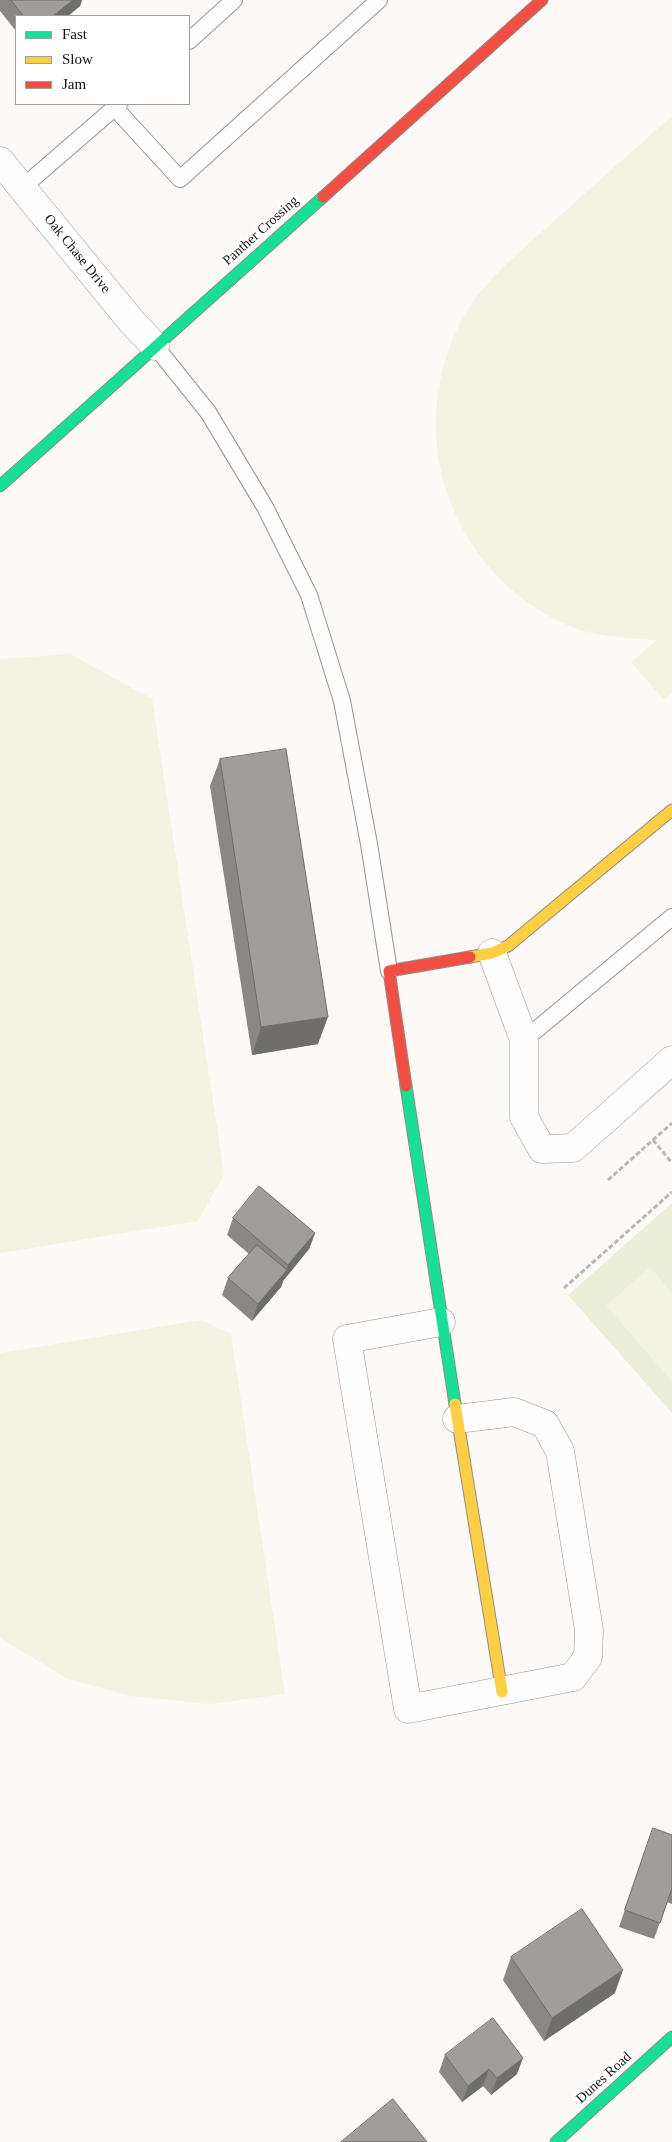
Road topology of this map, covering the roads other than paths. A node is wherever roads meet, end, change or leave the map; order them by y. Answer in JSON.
{"nodes":[{"id":1,"x":234,"y":0,"type":"edge"},
{"id":2,"x":379,"y":0,"type":"edge"},
{"id":3,"x":542,"y":0,"type":"edge"},
{"id":4,"x":190,"y":40,"type":"edge"},
{"id":5,"x":117,"y":106,"type":"edge"},
{"id":6,"x":0,"y":161,"type":"edge"},
{"id":7,"x":23,"y":187,"type":"junction"},
{"id":8,"x":155,"y":346,"type":"junction"},
{"id":9,"x":0,"y":486,"type":"edge"},
{"id":10,"x":672,"y":810,"type":"edge"},
{"id":11,"x":672,"y":917,"type":"edge"},
{"id":12,"x":492,"y":953,"type":"junction"},
{"id":13,"x":389,"y":971,"type":"junction"},
{"id":14,"x":524,"y":1040,"type":"junction"},
{"id":15,"x":672,"y":1060,"type":"edge"},
{"id":16,"x":442,"y":1322,"type":"junction"},
{"id":17,"x":458,"y":1419,"type":"junction"},
{"id":18,"x":502,"y":1692,"type":"junction"},
{"id":19,"x":672,"y":2037,"type":"edge"},
{"id":20,"x":556,"y":2142,"type":"edge"}],
"edges":[{"from":1,"to":4,"type":"lane"},
{"from":2,"to":5,"type":"lane"},
{"from":3,"to":8,"type":"street","name":"Panther Crossing"},
{"from":5,"to":7,"type":"lane"},
{"from":6,"to":7,"type":"street","name":"Oak Chase Drive"},
{"from":7,"to":8,"type":"street","name":"Oak Chase Drive"},
{"from":8,"to":9,"type":"street","name":"Panther Crossing"},
{"from":8,"to":13,"type":"lane"},
{"from":10,"to":12,"type":"street"},
{"from":11,"to":14,"type":"lane"},
{"from":12,"to":13,"type":"street"},
{"from":12,"to":14,"type":"street"},
{"from":13,"to":16,"type":"street"},
{"from":14,"to":15,"type":"street"},
{"from":16,"to":17,"type":"street"},
{"from":16,"to":18,"type":"street"},
{"from":17,"to":18,"type":"street"},
{"from":17,"to":18,"type":"street"},
{"from":19,"to":20,"type":"street","name":"Dunes Road"}]}
